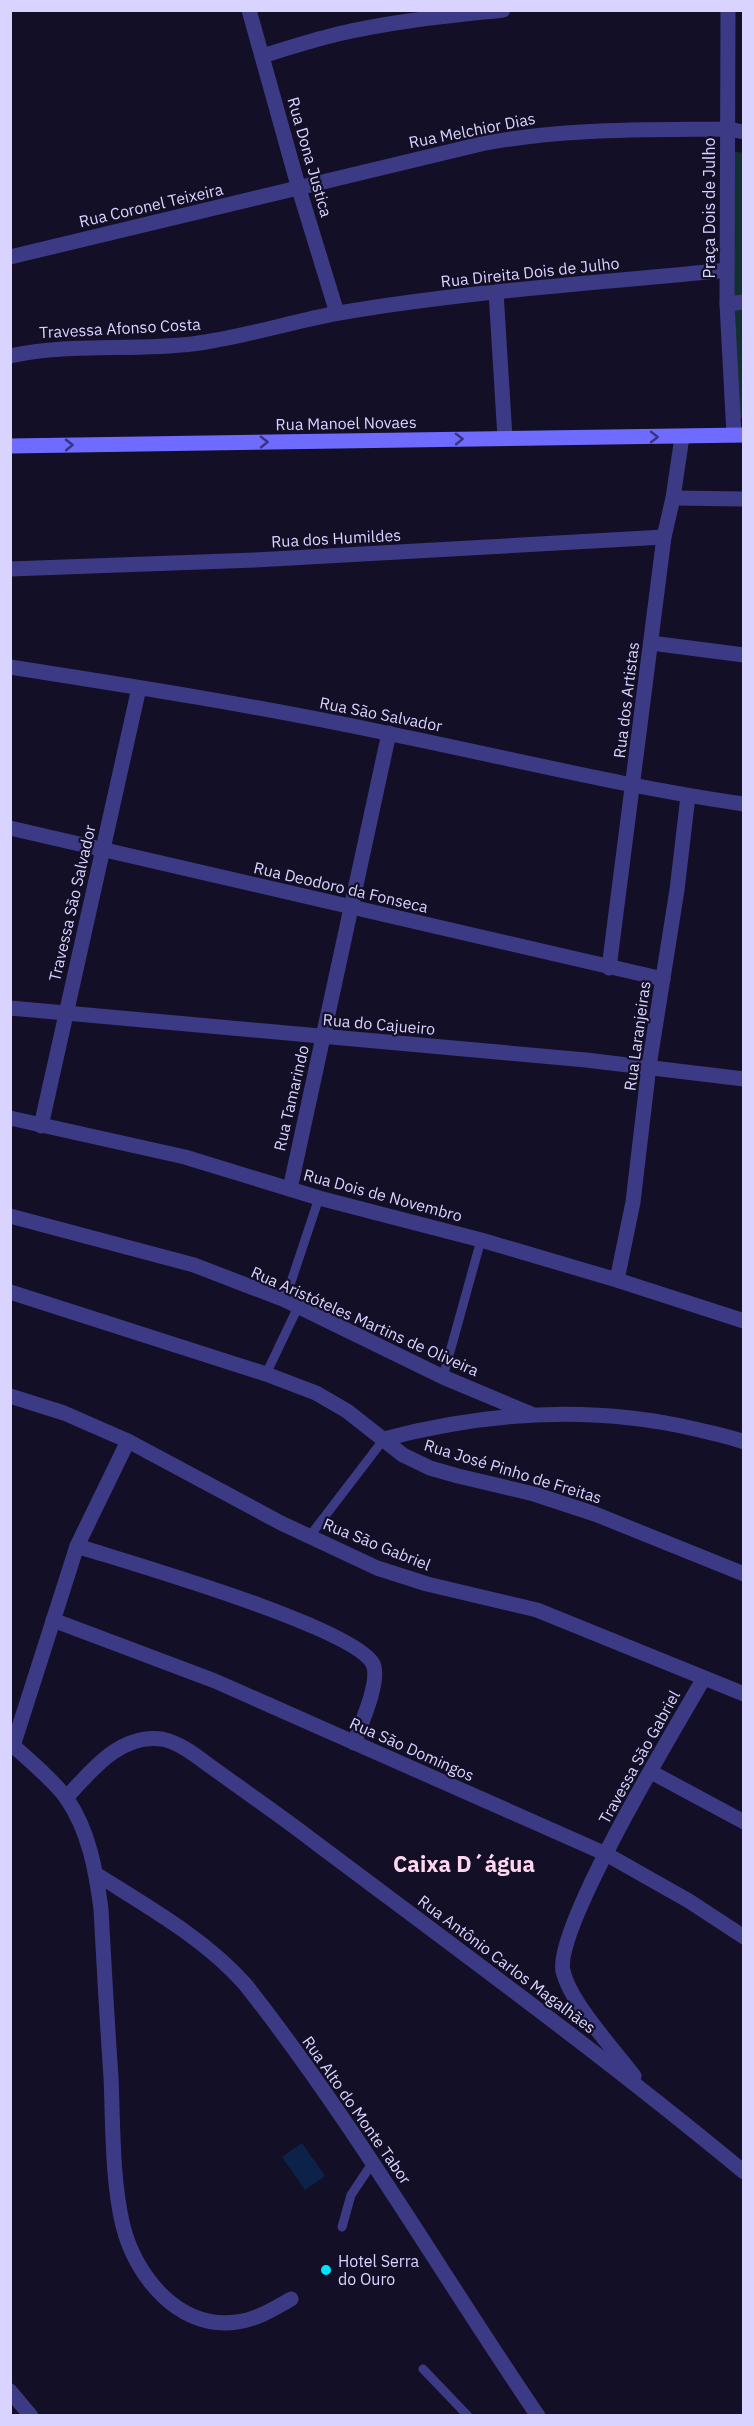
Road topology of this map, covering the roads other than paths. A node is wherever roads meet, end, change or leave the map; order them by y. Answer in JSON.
{"nodes":[{"id":1,"x":249,"y":10,"type":"edge"},
{"id":2,"x":503,"y":10,"type":"edge"},
{"id":3,"x":728,"y":10,"type":"edge"},
{"id":4,"x":262,"y":56,"type":"junction"},
{"id":5,"x":728,"y":129,"type":"junction"},
{"id":6,"x":744,"y":132,"type":"edge"},
{"id":7,"x":299,"y":189,"type":"junction"},
{"id":8,"x":10,"y":257,"type":"edge"},
{"id":9,"x":727,"y":270,"type":"junction"},
{"id":10,"x":496,"y":292,"type":"junction"},
{"id":11,"x":744,"y":302,"type":"edge"},
{"id":12,"x":727,"y":304,"type":"junction"},
{"id":13,"x":337,"y":313,"type":"junction"},
{"id":14,"x":10,"y":356,"type":"edge"},
{"id":15,"x":739,"y":435,"type":"edge"},
{"id":16,"x":682,"y":437,"type":"junction"},
{"id":17,"x":505,"y":438,"type":"junction"},
{"id":18,"x":10,"y":446,"type":"edge"},
{"id":19,"x":673,"y":498,"type":"junction"},
{"id":20,"x":744,"y":499,"type":"edge"},
{"id":21,"x":664,"y":537,"type":"junction"},
{"id":22,"x":10,"y":569,"type":"edge"},
{"id":23,"x":651,"y":643,"type":"junction"},
{"id":24,"x":744,"y":655,"type":"edge"},
{"id":25,"x":10,"y":667,"type":"edge"},
{"id":26,"x":139,"y":688,"type":"junction"},
{"id":27,"x":389,"y":733,"type":"junction"},
{"id":28,"x":634,"y":786,"type":"junction"},
{"id":29,"x":688,"y":796,"type":"junction"},
{"id":30,"x":744,"y":804,"type":"edge"},
{"id":31,"x":10,"y":828,"type":"edge"},
{"id":32,"x":103,"y":851,"type":"junction"},
{"id":33,"x":350,"y":908,"type":"junction"},
{"id":34,"x":609,"y":968,"type":"junction"},
{"id":35,"x":663,"y":979,"type":"junction"},
{"id":36,"x":10,"y":1008,"type":"edge"},
{"id":37,"x":65,"y":1012,"type":"junction"},
{"id":38,"x":324,"y":1037,"type":"junction"},
{"id":39,"x":649,"y":1066,"type":"junction"},
{"id":40,"x":744,"y":1079,"type":"edge"},
{"id":41,"x":10,"y":1118,"type":"edge"},
{"id":42,"x":41,"y":1126,"type":"junction"},
{"id":43,"x":290,"y":1189,"type":"junction"},
{"id":44,"x":319,"y":1198,"type":"junction"},
{"id":45,"x":10,"y":1216,"type":"edge"},
{"id":46,"x":481,"y":1240,"type":"junction"},
{"id":47,"x":617,"y":1280,"type":"junction"},
{"id":48,"x":10,"y":1292,"type":"edge"},
{"id":49,"x":292,"y":1304,"type":"junction"},
{"id":50,"x":744,"y":1321,"type":"edge"},
{"id":51,"x":266,"y":1374,"type":"junction"},
{"id":52,"x":443,"y":1377,"type":"junction"},
{"id":53,"x":10,"y":1396,"type":"edge"},
{"id":54,"x":531,"y":1414,"type":"junction"},
{"id":55,"x":384,"y":1439,"type":"junction"},
{"id":56,"x":128,"y":1442,"type":"junction"},
{"id":57,"x":744,"y":1442,"type":"edge"},
{"id":58,"x":309,"y":1537,"type":"junction"},
{"id":59,"x":77,"y":1546,"type":"junction"},
{"id":60,"x":744,"y":1574,"type":"edge"},
{"id":61,"x":53,"y":1620,"type":"junction"},
{"id":62,"x":704,"y":1678,"type":"junction"},
{"id":63,"x":744,"y":1694,"type":"edge"},
{"id":64,"x":354,"y":1743,"type":"junction"},
{"id":65,"x":12,"y":1744,"type":"edge"},
{"id":66,"x":651,"y":1772,"type":"junction"},
{"id":67,"x":66,"y":1798,"type":"junction"},
{"id":68,"x":744,"y":1822,"type":"edge"},
{"id":69,"x":606,"y":1854,"type":"junction"},
{"id":70,"x":96,"y":1874,"type":"junction"},
{"id":71,"x":744,"y":1937,"type":"edge"},
{"id":72,"x":647,"y":2092,"type":"junction"},
{"id":73,"x":373,"y":2162,"type":"junction"},
{"id":74,"x":744,"y":2172,"type":"edge"},
{"id":75,"x":342,"y":2227,"type":"dead end"},
{"id":76,"x":291,"y":2299,"type":"dead end"},
{"id":77,"x":423,"y":2369,"type":"dead end"},
{"id":78,"x":10,"y":2391,"type":"edge"},
{"id":79,"x":31,"y":2415,"type":"edge"},
{"id":80,"x":468,"y":2415,"type":"edge"},
{"id":81,"x":538,"y":2415,"type":"edge"}],
"edges":[{"from":1,"to":4,"type":"street","name":"Rua Dona Justica"},
{"from":2,"to":4,"type":"street"},
{"from":3,"to":5,"type":"street"},
{"from":4,"to":7,"type":"street","name":"Rua Dona Justica"},
{"from":5,"to":6,"type":"street","name":"Praça Dois de Julho"},
{"from":5,"to":7,"type":"street","name":"Rua Melchior Dias"},
{"from":5,"to":9,"type":"street","name":"Praça Dois de Julho"},
{"from":7,"to":8,"type":"street","name":"Rua Coronel Teixeira"},
{"from":7,"to":13,"type":"street","name":"Rua Dona Justica"},
{"from":9,"to":10,"type":"street","name":"Rua Direita Dois de Julho"},
{"from":9,"to":12,"type":"street","name":"Praça Dois de Julho"},
{"from":10,"to":13,"type":"street","name":"Rua Direita Dois de Julho"},
{"from":10,"to":17,"type":"street"},
{"from":11,"to":12,"type":"street"},
{"from":12,"to":15,"type":"street","name":"Praça Dois de Julho"},
{"from":13,"to":14,"type":"street","name":"Travessa Afonso Costa"},
{"from":15,"to":16,"type":"street","name":"Praça Dois de Julho"},
{"from":17,"to":16,"type":"street","name":"Rua Manoel Novaes","one_way":true},
{"from":16,"to":19,"type":"street","name":"Rua dos Artistas"},
{"from":18,"to":17,"type":"street","name":"Rua Manoel Novaes","one_way":true},
{"from":19,"to":20,"type":"street"},
{"from":19,"to":21,"type":"street","name":"Rua dos Artistas"},
{"from":21,"to":22,"type":"street","name":"Rua dos Humildes"},
{"from":21,"to":23,"type":"street","name":"Rua dos Artistas"},
{"from":23,"to":24,"type":"street"},
{"from":23,"to":28,"type":"street","name":"Rua dos Artistas"},
{"from":25,"to":26,"type":"street","name":"Rua São Salvador"},
{"from":26,"to":27,"type":"street","name":"Rua São Salvador"},
{"from":26,"to":32,"type":"street","name":"Travessa São Salvador"},
{"from":27,"to":28,"type":"street","name":"Rua São Salvador"},
{"from":27,"to":33,"type":"street","name":"Rua Tamarindo"},
{"from":28,"to":29,"type":"street","name":"Rua São Salvador"},
{"from":28,"to":34,"type":"street","name":"Rua dos Artistas"},
{"from":29,"to":30,"type":"street","name":"Rua São Salvador"},
{"from":29,"to":35,"type":"street","name":"Rua Laranjeiras"},
{"from":31,"to":32,"type":"street","name":"Rua Deodoro da Fonseca"},
{"from":32,"to":33,"type":"street","name":"Rua Deodoro da Fonseca"},
{"from":32,"to":37,"type":"street","name":"Travessa São Salvador"},
{"from":33,"to":34,"type":"street","name":"Rua Deodoro da Fonseca"},
{"from":33,"to":38,"type":"street","name":"Rua Tamarindo"},
{"from":34,"to":35,"type":"street","name":"Rua Deodoro da Fonseca"},
{"from":35,"to":39,"type":"street","name":"Rua Laranjeiras"},
{"from":36,"to":37,"type":"street","name":"Rua do Cajueiro"},
{"from":37,"to":38,"type":"street","name":"Rua do Cajueiro"},
{"from":37,"to":42,"type":"street","name":"Travessa São Salvador"},
{"from":38,"to":39,"type":"street","name":"Rua do Cajueiro"},
{"from":38,"to":43,"type":"street","name":"Rua Tamarindo"},
{"from":39,"to":40,"type":"street","name":"Rua do Cajueiro"},
{"from":39,"to":47,"type":"street","name":"Rua Laranjeiras"},
{"from":41,"to":42,"type":"street","name":"Rua Dois de Novembro"},
{"from":42,"to":43,"type":"street","name":"Rua Dois de Novembro"},
{"from":43,"to":44,"type":"street","name":"Rua Dois de Novembro"},
{"from":44,"to":46,"type":"street","name":"Rua Dois de Novembro"},
{"from":44,"to":49,"type":"lane"},
{"from":45,"to":49,"type":"street","name":"Rua Aristóteles Martins de Oliveira"},
{"from":46,"to":47,"type":"street","name":"Rua Dois de Novembro"},
{"from":46,"to":52,"type":"lane"},
{"from":47,"to":50,"type":"street","name":"Rua Dois de Novembro"},
{"from":48,"to":51,"type":"street","name":"Rua José Pinho de Freitas"},
{"from":49,"to":51,"type":"lane"},
{"from":49,"to":52,"type":"street","name":"Rua Aristóteles Martins de Oliveira"},
{"from":51,"to":55,"type":"street","name":"Rua José Pinho de Freitas"},
{"from":52,"to":54,"type":"street","name":"Rua Aristóteles Martins de Oliveira"},
{"from":53,"to":56,"type":"street","name":"Rua São Gabriel"},
{"from":54,"to":55,"type":"street"},
{"from":54,"to":57,"type":"street"},
{"from":55,"to":58,"type":"lane"},
{"from":55,"to":60,"type":"street","name":"Rua José Pinho de Freitas"},
{"from":56,"to":58,"type":"street","name":"Rua São Gabriel"},
{"from":56,"to":59,"type":"street"},
{"from":58,"to":62,"type":"street","name":"Rua São Gabriel"},
{"from":59,"to":61,"type":"street"},
{"from":59,"to":64,"type":"street"},
{"from":61,"to":64,"type":"street","name":"Rua São Domingos"},
{"from":61,"to":65,"type":"street"},
{"from":62,"to":63,"type":"street","name":"Rua São Gabriel"},
{"from":62,"to":66,"type":"street","name":"Travessa São Gabriel"},
{"from":64,"to":69,"type":"street","name":"Rua São Domingos"},
{"from":65,"to":67,"type":"street"},
{"from":66,"to":68,"type":"street"},
{"from":66,"to":69,"type":"street","name":"Travessa São Gabriel"},
{"from":67,"to":70,"type":"street"},
{"from":67,"to":72,"type":"street","name":"Rua Antônio Carlos Magalhães"},
{"from":69,"to":71,"type":"street","name":"Rua São Domingos"},
{"from":69,"to":72,"type":"street","name":"Travessa São Gabriel"},
{"from":70,"to":73,"type":"street","name":"Rua Alto do Monte Tabor"},
{"from":70,"to":76,"type":"street"},
{"from":72,"to":74,"type":"street","name":"Rua Antônio Carlos Magalhães"},
{"from":73,"to":75,"type":"lane"},
{"from":73,"to":81,"type":"street","name":"Rua Alto do Monte Tabor"},
{"from":77,"to":80,"type":"lane"},
{"from":78,"to":79,"type":"street"}]}
